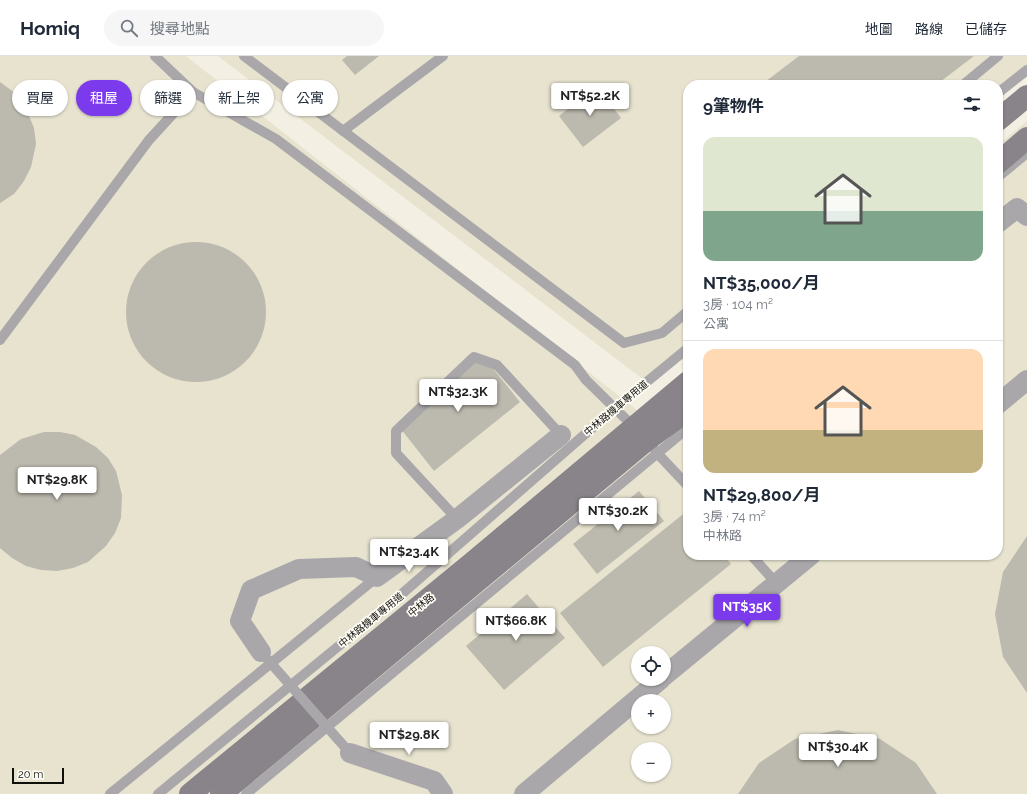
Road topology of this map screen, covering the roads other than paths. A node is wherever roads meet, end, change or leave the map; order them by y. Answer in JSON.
{"nodes":[{"id":1,"x":155,"y":56,"type":"edge"},
{"id":2,"x":244,"y":56,"type":"edge"},
{"id":3,"x":443,"y":56,"type":"edge"},
{"id":4,"x":998,"y":56,"type":"edge"},
{"id":5,"x":1027,"y":70,"type":"edge"},
{"id":6,"x":180,"y":80,"type":"edge"},
{"id":7,"x":969,"y":80,"type":"edge"},
{"id":8,"x":1003,"y":89,"type":"edge"},
{"id":9,"x":196,"y":94,"type":"edge"},
{"id":10,"x":1027,"y":96,"type":"edge"},
{"id":11,"x":171,"y":116,"type":"edge"},
{"id":12,"x":1003,"y":116,"type":"edge"},
{"id":13,"x":343,"y":131,"type":"junction"},
{"id":14,"x":1027,"y":138,"type":"edge"},
{"id":15,"x":1027,"y":153,"type":"edge"},
{"id":16,"x":1003,"y":158,"type":"edge"},
{"id":17,"x":1003,"y":173,"type":"edge"},
{"id":18,"x":1027,"y":216,"type":"edge"},
{"id":19,"x":1003,"y":219,"type":"edge"},
{"id":20,"x":683,"y":315,"type":"edge"},
{"id":21,"x":0,"y":340,"type":"edge"},
{"id":22,"x":683,"y":352,"type":"edge"},
{"id":23,"x":1027,"y":380,"type":"edge"},
{"id":24,"x":683,"y":389,"type":"edge"},
{"id":25,"x":1003,"y":400,"type":"edge"},
{"id":26,"x":615,"y":408,"type":"junction"},
{"id":27,"x":683,"y":414,"type":"edge"},
{"id":28,"x":683,"y":429,"type":"edge"},
{"id":29,"x":561,"y":435,"type":"joint"},
{"id":30,"x":647,"y":439,"type":"junction"},
{"id":31,"x":683,"y":480,"type":"edge"},
{"id":32,"x":457,"y":519,"type":"junction"},
{"id":33,"x":755,"y":560,"type":"edge"},
{"id":34,"x":805,"y":560,"type":"edge"},
{"id":35,"x":377,"y":577,"type":"junction"},
{"id":36,"x":776,"y":583,"type":"junction"},
{"id":37,"x":261,"y":652,"type":"joint"},
{"id":38,"x":671,"y":670,"type":"edge"},
{"id":39,"x":653,"y":686,"type":"edge"},
{"id":40,"x":350,"y":753,"type":"joint"},
{"id":41,"x":110,"y":794,"type":"edge"},
{"id":42,"x":158,"y":794,"type":"edge"},
{"id":43,"x":190,"y":794,"type":"edge"},
{"id":44,"x":221,"y":794,"type":"edge"},
{"id":45,"x":246,"y":794,"type":"edge"},
{"id":46,"x":443,"y":794,"type":"edge"},
{"id":47,"x":524,"y":794,"type":"edge"}],
"edges":[{"from":1,"to":6,"type":"lane"},
{"from":2,"to":13,"type":"lane"},
{"from":3,"to":13,"type":"lane"},
{"from":4,"to":7,"type":"lane"},
{"from":5,"to":8,"type":"lane"},
{"from":9,"to":26,"type":"lane"},
{"from":10,"to":12,"type":"street"},
{"from":11,"to":21,"type":"lane"},
{"from":13,"to":20,"type":"lane"},
{"from":14,"to":16,"type":"street"},
{"from":15,"to":17,"type":"lane"},
{"from":18,"to":19,"type":"street"},
{"from":22,"to":26,"type":"lane","name":"中林路機車專用道"},
{"from":23,"to":25,"type":"street"},
{"from":24,"to":30,"type":"street","name":"中林路"},
{"from":26,"to":30,"type":"lane"},
{"from":26,"to":42,"type":"lane","name":"中林路機車專用道"},
{"from":27,"to":30,"type":"street"},
{"from":28,"to":30,"type":"lane"},
{"from":29,"to":32,"type":"street"},
{"from":29,"to":32,"type":"lane"},
{"from":30,"to":31,"type":"lane"},
{"from":30,"to":43,"type":"street","name":"中林路"},
{"from":30,"to":44,"type":"street"},
{"from":30,"to":45,"type":"lane"},
{"from":32,"to":35,"type":"street"},
{"from":33,"to":36,"type":"lane"},
{"from":34,"to":36,"type":"street"},
{"from":35,"to":37,"type":"street"},
{"from":35,"to":41,"type":"lane"},
{"from":36,"to":38,"type":"street"},
{"from":37,"to":40,"type":"lane","bridge":true},
{"from":39,"to":47,"type":"street"},
{"from":40,"to":46,"type":"street"}]}
